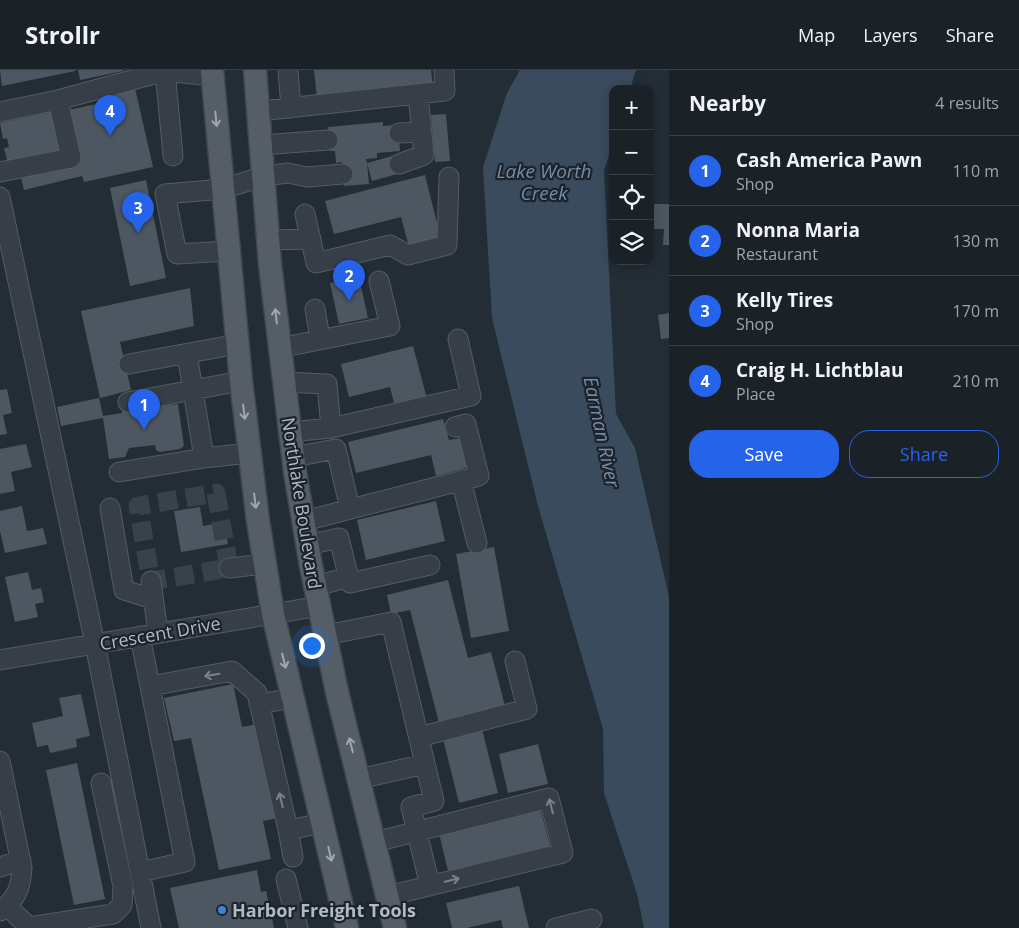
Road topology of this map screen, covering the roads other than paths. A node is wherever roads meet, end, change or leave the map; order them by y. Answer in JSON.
{"nodes":[{"id":1,"x":165,"y":70,"type":"edge"},
{"id":2,"x":255,"y":70,"type":"edge"},
{"id":3,"x":288,"y":70,"type":"edge"},
{"id":4,"x":444,"y":70,"type":"edge"},
{"id":5,"x":212,"y":73,"type":"edge"},
{"id":6,"x":418,"y":94,"type":"junction"},
{"id":7,"x":58,"y":100,"type":"junction"},
{"id":8,"x":291,"y":108,"type":"junction"},
{"id":9,"x":259,"y":111,"type":"junction"},
{"id":10,"x":0,"y":112,"type":"edge"},
{"id":11,"x":422,"y":132,"type":"junction"},
{"id":12,"x":399,"y":133,"type":"dead end"},
{"id":13,"x":328,"y":140,"type":"dead end"},
{"id":14,"x":262,"y":146,"type":"junction"},
{"id":15,"x":173,"y":156,"type":"dead end"},
{"id":16,"x":399,"y":164,"type":"dead end"},
{"id":17,"x":0,"y":172,"type":"edge"},
{"id":18,"x":343,"y":174,"type":"dead end"},
{"id":19,"x":264,"y":176,"type":"junction"},
{"id":20,"x":450,"y":177,"type":"dead end"},
{"id":21,"x":223,"y":189,"type":"junction"},
{"id":22,"x":0,"y":197,"type":"edge"},
{"id":23,"x":305,"y":214,"type":"dead end"},
{"id":24,"x":269,"y":240,"type":"junction"},
{"id":25,"x":311,"y":240,"type":"junction"},
{"id":26,"x":229,"y":251,"type":"junction"},
{"id":27,"x":378,"y":281,"type":"dead end"},
{"id":28,"x":315,"y":309,"type":"dead end"},
{"id":29,"x":320,"y":338,"type":"junction"},
{"id":30,"x":458,"y":339,"type":"dead end"},
{"id":31,"x":238,"y":344,"type":"junction"},
{"id":32,"x":279,"y":348,"type":"junction"},
{"id":33,"x":187,"y":354,"type":"junction"},
{"id":34,"x":129,"y":364,"type":"dead end"},
{"id":35,"x":241,"y":382,"type":"junction"},
{"id":36,"x":283,"y":382,"type":"junction"},
{"id":37,"x":193,"y":390,"type":"junction"},
{"id":38,"x":128,"y":402,"type":"dead end"},
{"id":39,"x":454,"y":427,"type":"dead end"},
{"id":40,"x":330,"y":428,"type":"junction"},
{"id":41,"x":290,"y":432,"type":"junction"},
{"id":42,"x":249,"y":453,"type":"junction"},
{"id":43,"x":294,"y":457,"type":"junction"},
{"id":44,"x":204,"y":458,"type":"junction"},
{"id":45,"x":119,"y":472,"type":"dead end"},
{"id":46,"x":461,"y":480,"type":"junction"},
{"id":47,"x":110,"y":508,"type":"dead end"},
{"id":48,"x":350,"y":509,"type":"junction"},
{"id":49,"x":304,"y":521,"type":"junction"},
{"id":50,"x":477,"y":543,"type":"dead end"},
{"id":51,"x":308,"y":545,"type":"junction"},
{"id":52,"x":265,"y":564,"type":"junction"},
{"id":53,"x":430,"y":564,"type":"dead end"},
{"id":54,"x":228,"y":568,"type":"dead end"},
{"id":55,"x":349,"y":578,"type":"junction"},
{"id":56,"x":318,"y":596,"type":"junction"},
{"id":57,"x":273,"y":614,"type":"junction"},
{"id":58,"x":149,"y":635,"type":"junction"},
{"id":59,"x":326,"y":635,"type":"junction"},
{"id":60,"x":95,"y":644,"type":"junction"},
{"id":61,"x":0,"y":660,"type":"edge"},
{"id":62,"x":515,"y":661,"type":"dead end"},
{"id":63,"x":150,"y":686,"type":"junction"},
{"id":64,"x":294,"y":698,"type":"junction"},
{"id":65,"x":259,"y":704,"type":"junction"},
{"id":66,"x":419,"y":737,"type":"junction"},
{"id":67,"x":0,"y":762,"type":"edge"},
{"id":68,"x":425,"y":764,"type":"junction"},
{"id":69,"x":359,"y":779,"type":"junction"},
{"id":70,"x":101,"y":783,"type":"dead end"},
{"id":71,"x":6,"y":816,"type":"edge"},
{"id":72,"x":323,"y":823,"type":"junction"},
{"id":73,"x":288,"y":830,"type":"junction"},
{"id":74,"x":417,"y":831,"type":"junction"},
{"id":75,"x":375,"y":842,"type":"junction"},
{"id":76,"x":293,"y":857,"type":"dead end"},
{"id":77,"x":20,"y":860,"type":"junction"},
{"id":78,"x":0,"y":868,"type":"edge"},
{"id":79,"x":140,"y":872,"type":"junction"},
{"id":80,"x":286,"y":879,"type":"dead end"},
{"id":81,"x":430,"y":886,"type":"junction"},
{"id":82,"x":388,"y":896,"type":"junction"},
{"id":83,"x":4,"y":909,"type":"edge"},
{"id":84,"x":592,"y":919,"type":"dead end"},
{"id":85,"x":151,"y":928,"type":"edge"},
{"id":86,"x":298,"y":928,"type":"edge"},
{"id":87,"x":347,"y":928,"type":"edge"},
{"id":88,"x":395,"y":928,"type":"edge"},
{"id":89,"x":556,"y":928,"type":"edge"}],
"edges":[{"from":1,"to":5,"type":"street"},
{"from":1,"to":7,"type":"street"},
{"from":1,"to":15,"type":"street"},
{"from":2,"to":9,"type":"main road","name":"Northlake Boulevard"},
{"from":3,"to":8,"type":"street"},
{"from":4,"to":6,"type":"street"},
{"from":5,"to":21,"type":"main road","one_way":true},
{"from":6,"to":8,"type":"street"},
{"from":6,"to":11,"type":"street"},
{"from":7,"to":10,"type":"street"},
{"from":7,"to":17,"type":"street"},
{"from":8,"to":9,"type":"street"},
{"from":9,"to":14,"type":"main road","name":"Northlake Boulevard"},
{"from":11,"to":12,"type":"street"},
{"from":11,"to":16,"type":"street"},
{"from":13,"to":14,"type":"street"},
{"from":14,"to":19,"type":"main road","name":"Northlake Boulevard"},
{"from":18,"to":19,"type":"street"},
{"from":19,"to":21,"type":"street"},
{"from":19,"to":24,"type":"main road","name":"Northlake Boulevard"},
{"from":20,"to":25,"type":"street"},
{"from":21,"to":26,"type":"main road"},
{"from":21,"to":26,"type":"street"},
{"from":22,"to":60,"type":"street"},
{"from":23,"to":25,"type":"street"},
{"from":24,"to":25,"type":"street"},
{"from":32,"to":24,"type":"main road","name":"Northlake Boulevard","one_way":true},
{"from":26,"to":31,"type":"main road"},
{"from":27,"to":29,"type":"street"},
{"from":28,"to":29,"type":"street"},
{"from":29,"to":32,"type":"street"},
{"from":30,"to":40,"type":"street"},
{"from":31,"to":33,"type":"street"},
{"from":31,"to":35,"type":"main road"},
{"from":32,"to":36,"type":"main road","name":"Northlake Boulevard"},
{"from":33,"to":34,"type":"street"},
{"from":33,"to":37,"type":"street"},
{"from":35,"to":37,"type":"street"},
{"from":35,"to":42,"type":"main road","one_way":true},
{"from":36,"to":40,"type":"street"},
{"from":36,"to":41,"type":"main road","name":"Northlake Boulevard"},
{"from":37,"to":38,"type":"street"},
{"from":37,"to":44,"type":"street"},
{"from":39,"to":46,"type":"street"},
{"from":40,"to":41,"type":"street"},
{"from":41,"to":43,"type":"main road","name":"Northlake Boulevard"},
{"from":42,"to":44,"type":"street"},
{"from":42,"to":52,"type":"main road","one_way":true},
{"from":43,"to":48,"type":"street"},
{"from":43,"to":49,"type":"main road","name":"Northlake Boulevard"},
{"from":44,"to":45,"type":"street"},
{"from":46,"to":48,"type":"street"},
{"from":46,"to":50,"type":"street"},
{"from":47,"to":58,"type":"street"},
{"from":48,"to":49,"type":"street"},
{"from":49,"to":51,"type":"main road","name":"Northlake Boulevard"},
{"from":51,"to":55,"type":"street"},
{"from":51,"to":56,"type":"main road","name":"Northlake Boulevard"},
{"from":52,"to":54,"type":"street"},
{"from":52,"to":57,"type":"main road"},
{"from":53,"to":55,"type":"street","name":"Crescent Drive"},
{"from":55,"to":56,"type":"street","name":"Crescent Drive"},
{"from":56,"to":57,"type":"street","name":"Crescent Drive"},
{"from":56,"to":59,"type":"main road","name":"Northlake Boulevard"},
{"from":57,"to":58,"type":"street","name":"Crescent Drive"},
{"from":57,"to":64,"type":"main road","one_way":true},
{"from":58,"to":60,"type":"street","name":"Crescent Drive"},
{"from":58,"to":63,"type":"street"},
{"from":59,"to":66,"type":"street"},
{"from":69,"to":59,"type":"main road","name":"Northlake Boulevard","one_way":true},
{"from":60,"to":61,"type":"street","name":"Crescent Drive"},
{"from":60,"to":79,"type":"street"},
{"from":62,"to":66,"type":"street"},
{"from":65,"to":63,"type":"street","one_way":true},
{"from":63,"to":79,"type":"street"},
{"from":64,"to":65,"type":"street"},
{"from":64,"to":72,"type":"main road"},
{"from":73,"to":65,"type":"street","one_way":true},
{"from":66,"to":68,"type":"street"},
{"from":67,"to":71,"type":"street"},
{"from":68,"to":69,"type":"street"},
{"from":68,"to":74,"type":"street"},
{"from":69,"to":75,"type":"main road","name":"Northlake Boulevard"},
{"from":70,"to":83,"type":"street"},
{"from":71,"to":77,"type":"street"},
{"from":72,"to":73,"type":"street"},
{"from":72,"to":87,"type":"main road","one_way":true},
{"from":73,"to":76,"type":"street"},
{"from":74,"to":75,"type":"street"},
{"from":74,"to":81,"type":"street"},
{"from":81,"to":74,"type":"street","one_way":true},
{"from":75,"to":82,"type":"main road","name":"Northlake Boulevard"},
{"from":77,"to":78,"type":"street"},
{"from":77,"to":83,"type":"street"},
{"from":79,"to":85,"type":"street"},
{"from":80,"to":86,"type":"street"},
{"from":81,"to":82,"type":"street"},
{"from":82,"to":88,"type":"main road","name":"Northlake Boulevard"},
{"from":84,"to":89,"type":"street"}]}
